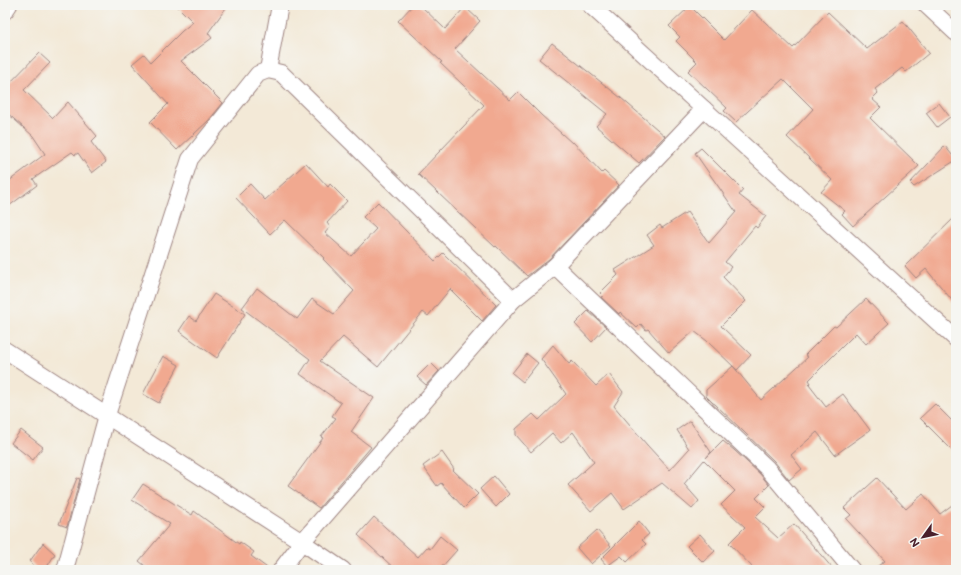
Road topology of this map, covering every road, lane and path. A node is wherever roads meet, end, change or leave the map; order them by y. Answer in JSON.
{"nodes":[{"id":1,"x":9,"y":5,"type":"edge"},
{"id":2,"x":280,"y":5,"type":"edge"},
{"id":3,"x":590,"y":5,"type":"edge"},
{"id":4,"x":926,"y":5,"type":"edge"},
{"id":5,"x":5,"y":11,"type":"edge"},
{"id":6,"x":956,"y":32,"type":"edge"},
{"id":7,"x":268,"y":70,"type":"junction"},
{"id":8,"x":704,"y":109,"type":"junction"},
{"id":9,"x":555,"y":266,"type":"junction"},
{"id":10,"x":513,"y":300,"type":"junction"},
{"id":11,"x":956,"y":339,"type":"edge"},
{"id":12,"x":5,"y":350,"type":"edge"},
{"id":13,"x":107,"y":415,"type":"junction"},
{"id":14,"x":302,"y":542,"type":"junction"},
{"id":15,"x":65,"y":570,"type":"edge"},
{"id":16,"x":281,"y":570,"type":"edge"},
{"id":17,"x":343,"y":570,"type":"edge"},
{"id":18,"x":852,"y":570,"type":"edge"}],
"edges":[{"from":1,"to":5,"type":"street"},
{"from":2,"to":7,"type":"street"},
{"from":3,"to":8,"type":"street"},
{"from":4,"to":6,"type":"street"},
{"from":7,"to":10,"type":"street"},
{"from":7,"to":13,"type":"street"},
{"from":8,"to":9,"type":"street"},
{"from":8,"to":11,"type":"street"},
{"from":9,"to":10,"type":"street"},
{"from":9,"to":18,"type":"street"},
{"from":10,"to":14,"type":"street"},
{"from":12,"to":13,"type":"street"},
{"from":13,"to":14,"type":"street"},
{"from":13,"to":15,"type":"street"},
{"from":14,"to":16,"type":"street"},
{"from":14,"to":17,"type":"street"}]}
